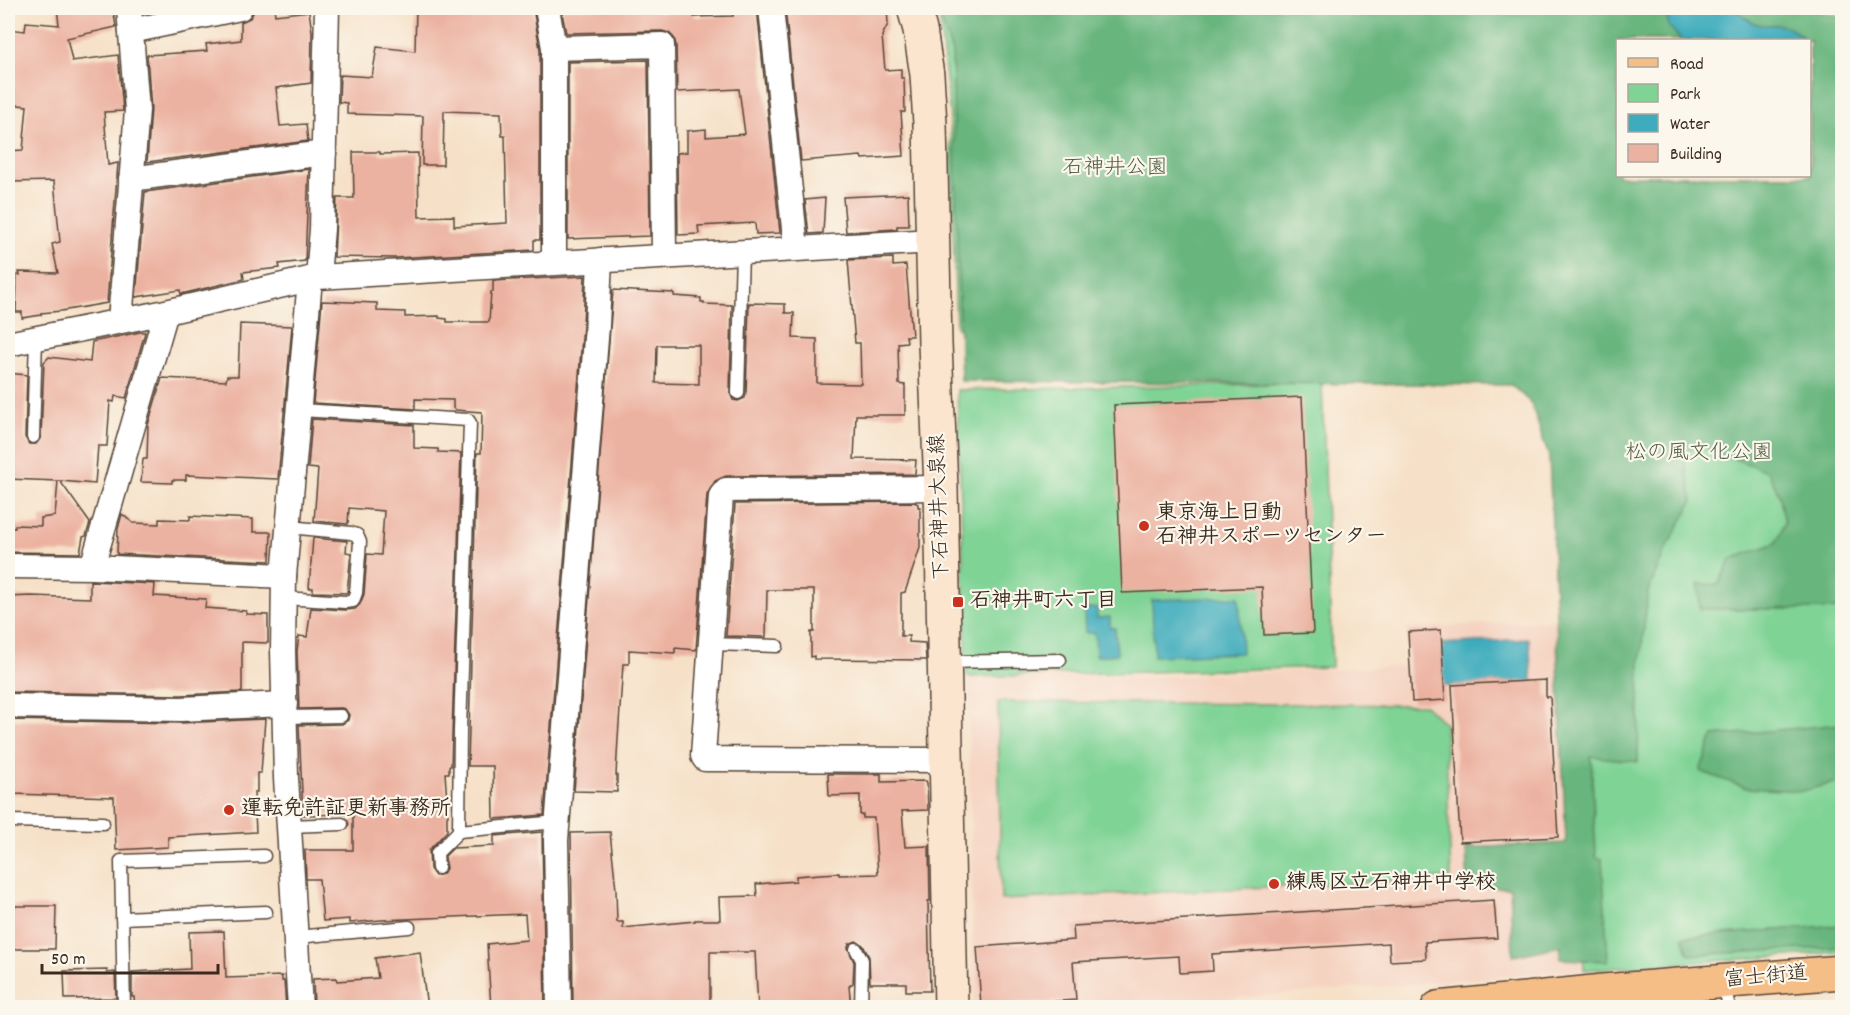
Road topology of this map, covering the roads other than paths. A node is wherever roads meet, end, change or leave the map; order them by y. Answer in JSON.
{"nodes":[{"id":1,"x":240,"y":8,"type":"edge"},
{"id":2,"x":327,"y":8,"type":"edge"},
{"id":3,"x":547,"y":8,"type":"edge"},
{"id":4,"x":771,"y":8,"type":"edge"},
{"id":5,"x":914,"y":8,"type":"edge"},
{"id":6,"x":130,"y":19,"type":"edge"},
{"id":7,"x":554,"y":48,"type":"junction"},
{"id":8,"x":324,"y":153,"type":"junction"},
{"id":9,"x":131,"y":178,"type":"junction"},
{"id":10,"x":933,"y":241,"type":"junction"},
{"id":11,"x":796,"y":248,"type":"junction"},
{"id":12,"x":742,"y":252,"type":"junction"},
{"id":13,"x":664,"y":256,"type":"junction"},
{"id":14,"x":600,"y":260,"type":"junction"},
{"id":15,"x":554,"y":262,"type":"junction"},
{"id":16,"x":314,"y":278,"type":"junction"},
{"id":17,"x":166,"y":312,"type":"junction"},
{"id":18,"x":120,"y":321,"type":"junction"},
{"id":19,"x":36,"y":338,"type":"junction"},
{"id":20,"x":8,"y":344,"type":"edge"},
{"id":21,"x":738,"y":393,"type":"dead end"},
{"id":22,"x":300,"y":410,"type":"junction"},
{"id":23,"x":33,"y":437,"type":"dead end"},
{"id":24,"x":941,"y":488,"type":"junction"},
{"id":25,"x":289,"y":527,"type":"junction"},
{"id":26,"x":8,"y":566,"type":"edge"},
{"id":27,"x":92,"y":567,"type":"junction"},
{"id":28,"x":284,"y":587,"type":"junction"},
{"id":29,"x":710,"y":644,"type":"junction"},
{"id":30,"x":777,"y":646,"type":"dead end"},
{"id":31,"x":1060,"y":660,"type":"dead end"},
{"id":32,"x":945,"y":663,"type":"junction"},
{"id":33,"x":8,"y":706,"type":"edge"},
{"id":34,"x":285,"y":710,"type":"junction"},
{"id":35,"x":341,"y":716,"type":"dead end"},
{"id":36,"x":947,"y":760,"type":"junction"},
{"id":37,"x":8,"y":821,"type":"edge"},
{"id":38,"x":557,"y":822,"type":"junction"},
{"id":39,"x":103,"y":823,"type":"dead end"},
{"id":40,"x":342,"y":824,"type":"dead end"},
{"id":41,"x":289,"y":826,"type":"junction"},
{"id":42,"x":459,"y":831,"type":"junction"},
{"id":43,"x":264,"y":856,"type":"dead end"},
{"id":44,"x":438,"y":868,"type":"dead end"},
{"id":45,"x":266,"y":912,"type":"dead end"},
{"id":46,"x":122,"y":918,"type":"junction"},
{"id":47,"x":410,"y":927,"type":"dead end"},
{"id":48,"x":296,"y":937,"type":"junction"},
{"id":49,"x":856,"y":949,"type":"dead end"},
{"id":50,"x":1842,"y":972,"type":"edge"},
{"id":51,"x":1726,"y":994,"type":"edge"},
{"id":52,"x":1601,"y":999,"type":"edge"},
{"id":53,"x":124,"y":1008,"type":"edge"},
{"id":54,"x":300,"y":1008,"type":"edge"},
{"id":55,"x":559,"y":1008,"type":"edge"},
{"id":56,"x":861,"y":1008,"type":"edge"},
{"id":57,"x":951,"y":1008,"type":"edge"},
{"id":58,"x":1438,"y":1008,"type":"edge"}],
"edges":[{"from":1,"to":6,"type":"street"},
{"from":2,"to":8,"type":"street"},
{"from":3,"to":7,"type":"street"},
{"from":4,"to":11,"type":"street"},
{"from":5,"to":10,"type":"main road","name":"下石神井大泉線"},
{"from":6,"to":9,"type":"street"},
{"from":7,"to":13,"type":"street"},
{"from":7,"to":15,"type":"street"},
{"from":8,"to":9,"type":"street"},
{"from":8,"to":16,"type":"street"},
{"from":9,"to":18,"type":"street"},
{"from":10,"to":11,"type":"street"},
{"from":10,"to":24,"type":"main road","name":"下石神井大泉線"},
{"from":11,"to":12,"type":"street"},
{"from":12,"to":13,"type":"street"},
{"from":12,"to":21,"type":"lane"},
{"from":13,"to":14,"type":"street"},
{"from":14,"to":15,"type":"street"},
{"from":14,"to":38,"type":"street"},
{"from":15,"to":16,"type":"street"},
{"from":16,"to":17,"type":"street"},
{"from":16,"to":22,"type":"street"},
{"from":17,"to":18,"type":"street"},
{"from":17,"to":27,"type":"street"},
{"from":18,"to":19,"type":"street"},
{"from":19,"to":20,"type":"street"},
{"from":19,"to":23,"type":"lane"},
{"from":22,"to":25,"type":"street"},
{"from":22,"to":42,"type":"lane"},
{"from":24,"to":29,"type":"street"},
{"from":24,"to":32,"type":"main road","name":"下石神井大泉線"},
{"from":25,"to":28,"type":"street"},
{"from":25,"to":28,"type":"lane"},
{"from":26,"to":27,"type":"street"},
{"from":27,"to":28,"type":"street"},
{"from":28,"to":34,"type":"street"},
{"from":29,"to":30,"type":"lane"},
{"from":29,"to":36,"type":"street"},
{"from":31,"to":32,"type":"lane"},
{"from":32,"to":36,"type":"main road","name":"下石神井大泉線"},
{"from":33,"to":34,"type":"street"},
{"from":34,"to":35,"type":"lane"},
{"from":34,"to":41,"type":"street"},
{"from":36,"to":57,"type":"main road","name":"下石神井大泉線"},
{"from":37,"to":39,"type":"lane"},
{"from":38,"to":42,"type":"lane"},
{"from":38,"to":55,"type":"street"},
{"from":40,"to":41,"type":"lane"},
{"from":41,"to":48,"type":"street"},
{"from":42,"to":44,"type":"lane"},
{"from":43,"to":46,"type":"lane"},
{"from":45,"to":46,"type":"lane"},
{"from":46,"to":53,"type":"lane"},
{"from":47,"to":48,"type":"lane"},
{"from":48,"to":54,"type":"street"},
{"from":49,"to":56,"type":"lane"},
{"from":50,"to":51,"type":"main road","name":"富士街道"},
{"from":51,"to":52,"type":"main road","name":"富士街道"},
{"from":52,"to":58,"type":"main road","name":"富士街道"}]}
